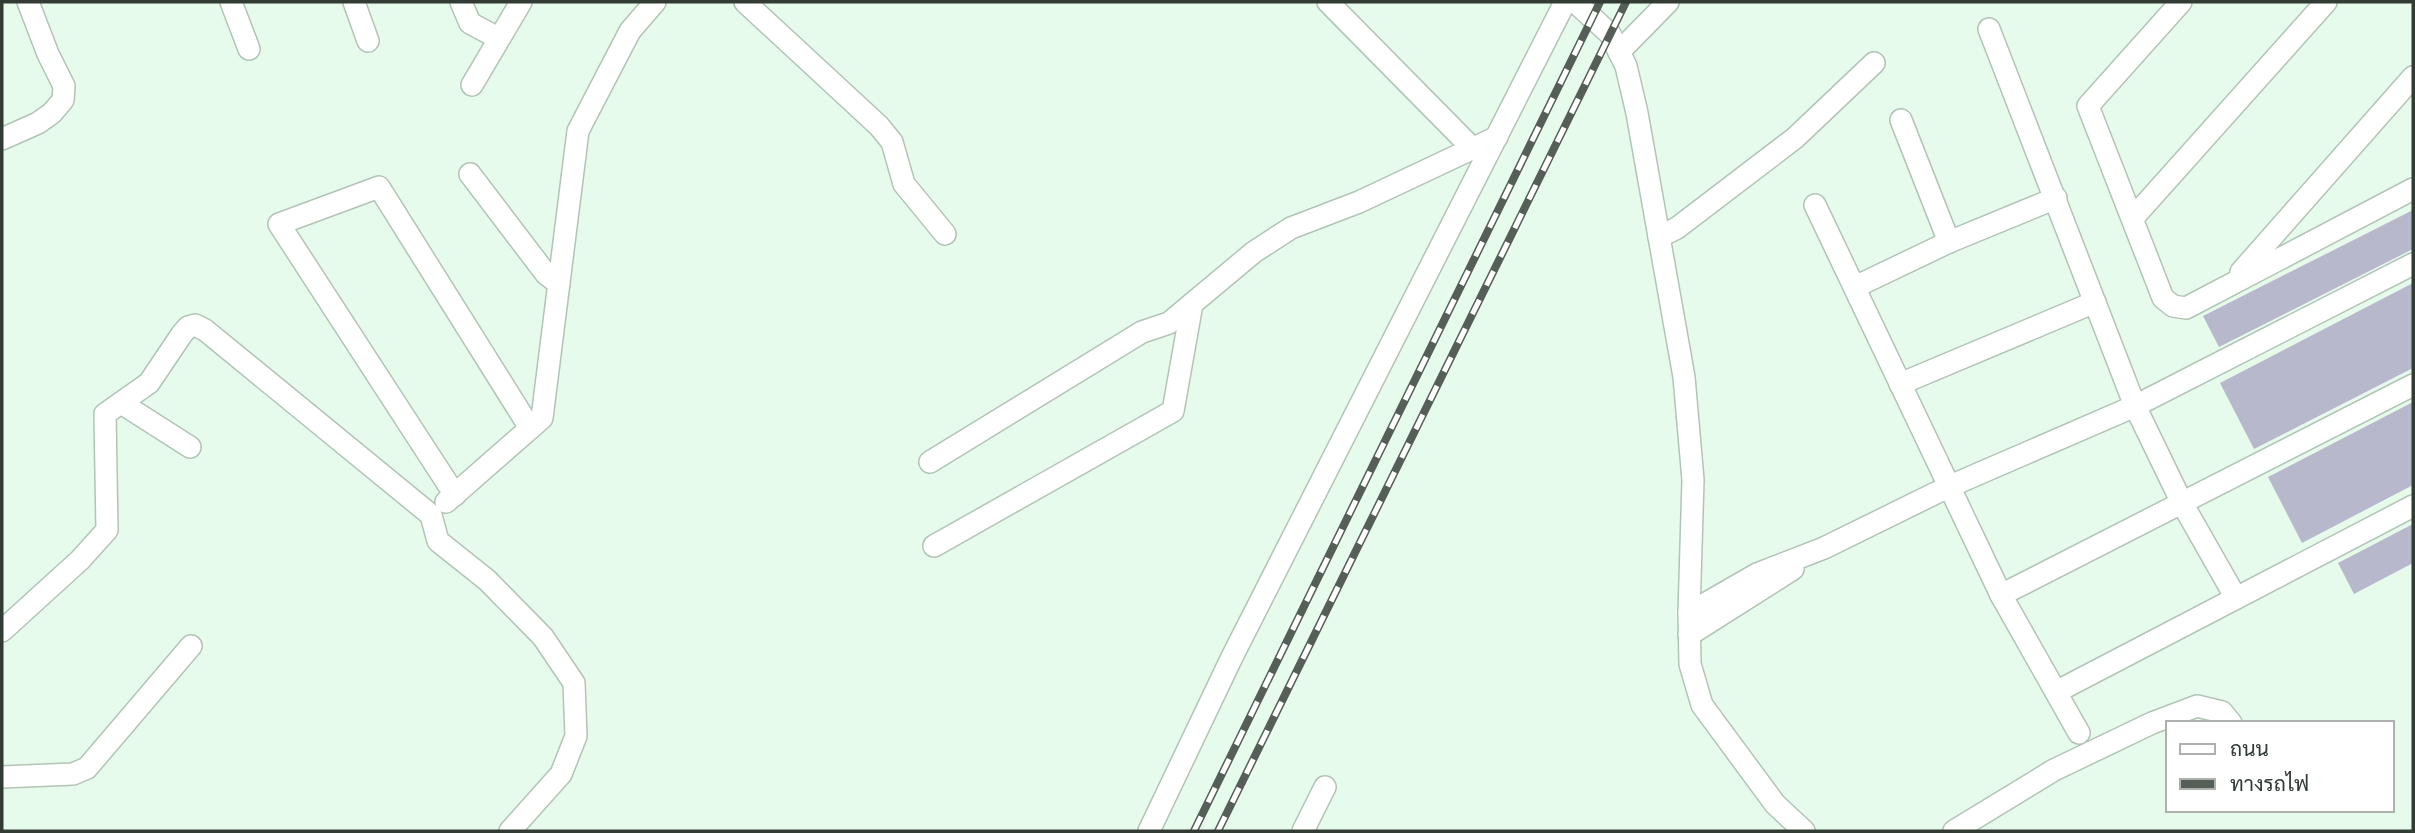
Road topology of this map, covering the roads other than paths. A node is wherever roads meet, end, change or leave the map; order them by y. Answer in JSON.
{"nodes":[{"id":1,"x":28,"y":2,"type":"edge"},
{"id":2,"x":231,"y":2,"type":"edge"},
{"id":3,"x":354,"y":2,"type":"edge"},
{"id":4,"x":461,"y":2,"type":"edge"},
{"id":5,"x":521,"y":2,"type":"edge"},
{"id":6,"x":655,"y":2,"type":"edge"},
{"id":7,"x":745,"y":2,"type":"edge"},
{"id":8,"x":1328,"y":2,"type":"edge"},
{"id":9,"x":1565,"y":2,"type":"edge"},
{"id":10,"x":1575,"y":2,"type":"edge"},
{"id":11,"x":1668,"y":2,"type":"edge"},
{"id":12,"x":2181,"y":2,"type":"edge"},
{"id":13,"x":2326,"y":2,"type":"edge"},
{"id":14,"x":1989,"y":29,"type":"dead end"},
{"id":15,"x":498,"y":38,"type":"junction"},
{"id":16,"x":369,"y":41,"type":"dead end"},
{"id":17,"x":249,"y":49,"type":"dead end"},
{"id":18,"x":1619,"y":52,"type":"junction"},
{"id":19,"x":1874,"y":63,"type":"dead end"},
{"id":20,"x":2413,"y":77,"type":"edge"},
{"id":21,"x":472,"y":85,"type":"dead end"},
{"id":22,"x":1901,"y":120,"type":"dead end"},
{"id":23,"x":1497,"y":137,"type":"junction"},
{"id":24,"x":2,"y":139,"type":"edge"},
{"id":25,"x":1473,"y":149,"type":"junction"},
{"id":26,"x":470,"y":174,"type":"dead end"},
{"id":27,"x":2413,"y":189,"type":"edge"},
{"id":28,"x":2056,"y":198,"type":"junction"},
{"id":29,"x":1815,"y":205,"type":"dead end"},
{"id":30,"x":2133,"y":218,"type":"junction"},
{"id":31,"x":945,"y":234,"type":"dead end"},
{"id":32,"x":1659,"y":237,"type":"junction"},
{"id":33,"x":1949,"y":242,"type":"junction"},
{"id":34,"x":2413,"y":264,"type":"edge"},
{"id":35,"x":2232,"y":282,"type":"junction"},
{"id":36,"x":559,"y":284,"type":"junction"},
{"id":37,"x":1855,"y":287,"type":"junction"},
{"id":38,"x":2095,"y":302,"type":"junction"},
{"id":39,"x":1192,"y":304,"type":"junction"},
{"id":40,"x":1900,"y":384,"type":"junction"},
{"id":41,"x":2413,"y":385,"type":"edge"},
{"id":42,"x":121,"y":403,"type":"junction"},
{"id":43,"x":2135,"y":406,"type":"junction"},
{"id":44,"x":530,"y":428,"type":"junction"},
{"id":45,"x":190,"y":447,"type":"dead end"},
{"id":46,"x":930,"y":462,"type":"dead end"},
{"id":47,"x":1948,"y":487,"type":"junction"},
{"id":48,"x":454,"y":495,"type":"junction"},
{"id":49,"x":2182,"y":503,"type":"junction"},
{"id":50,"x":2413,"y":506,"type":"edge"},
{"id":51,"x":431,"y":515,"type":"junction"},
{"id":52,"x":934,"y":546,"type":"dead end"},
{"id":53,"x":1824,"y":548,"type":"junction"},
{"id":54,"x":2001,"y":595,"type":"junction"},
{"id":55,"x":2236,"y":598,"type":"junction"},
{"id":56,"x":1689,"y":612,"type":"junction"},
{"id":57,"x":2,"y":631,"type":"edge"},
{"id":58,"x":1689,"y":635,"type":"junction"},
{"id":59,"x":191,"y":646,"type":"dead end"},
{"id":60,"x":2056,"y":692,"type":"junction"},
{"id":61,"x":2229,"y":721,"type":"edge"},
{"id":62,"x":2079,"y":733,"type":"dead end"},
{"id":63,"x":2,"y":777,"type":"edge"},
{"id":64,"x":1325,"y":787,"type":"dead end"},
{"id":65,"x":510,"y":831,"type":"edge"},
{"id":66,"x":1149,"y":831,"type":"edge"},
{"id":67,"x":1303,"y":831,"type":"edge"},
{"id":68,"x":1804,"y":831,"type":"edge"},
{"id":69,"x":1954,"y":831,"type":"edge"}],
"edges":[{"from":1,"to":24,"type":"street"},
{"from":2,"to":17,"type":"street"},
{"from":3,"to":16,"type":"street"},
{"from":4,"to":15,"type":"street"},
{"from":5,"to":15,"type":"street"},
{"from":6,"to":36,"type":"street"},
{"from":7,"to":31,"type":"street"},
{"from":8,"to":25,"type":"street"},
{"from":9,"to":23,"type":"street"},
{"from":10,"to":18,"type":"street"},
{"from":11,"to":18,"type":"street"},
{"from":12,"to":30,"type":"street"},
{"from":13,"to":30,"type":"street"},
{"from":14,"to":28,"type":"street"},
{"from":15,"to":21,"type":"street"},
{"from":18,"to":32,"type":"street"},
{"from":19,"to":32,"type":"street"},
{"from":20,"to":35,"type":"street"},
{"from":22,"to":33,"type":"street"},
{"from":23,"to":25,"type":"street"},
{"from":23,"to":66,"type":"street"},
{"from":25,"to":39,"type":"street"},
{"from":26,"to":36,"type":"street"},
{"from":27,"to":35,"type":"street"},
{"from":28,"to":33,"type":"street"},
{"from":28,"to":38,"type":"street"},
{"from":29,"to":37,"type":"street"},
{"from":30,"to":35,"type":"street"},
{"from":32,"to":56,"type":"street"},
{"from":33,"to":37,"type":"street"},
{"from":34,"to":43,"type":"street"},
{"from":36,"to":44,"type":"street"},
{"from":37,"to":40,"type":"street"},
{"from":38,"to":40,"type":"street"},
{"from":38,"to":43,"type":"street"},
{"from":39,"to":46,"type":"street"},
{"from":39,"to":52,"type":"street"},
{"from":40,"to":47,"type":"street"},
{"from":41,"to":49,"type":"street"},
{"from":42,"to":45,"type":"street"},
{"from":42,"to":51,"type":"street"},
{"from":42,"to":57,"type":"street"},
{"from":43,"to":47,"type":"street"},
{"from":43,"to":49,"type":"street"},
{"from":44,"to":48,"type":"street"},
{"from":44,"to":48,"type":"street"},
{"from":47,"to":53,"type":"street"},
{"from":47,"to":54,"type":"street"},
{"from":48,"to":51,"type":"street"},
{"from":49,"to":54,"type":"street"},
{"from":49,"to":55,"type":"street"},
{"from":50,"to":55,"type":"street"},
{"from":51,"to":65,"type":"street"},
{"from":53,"to":56,"type":"street"},
{"from":53,"to":58,"type":"street"},
{"from":54,"to":60,"type":"street"},
{"from":55,"to":60,"type":"street"},
{"from":56,"to":58,"type":"street"},
{"from":58,"to":68,"type":"street"},
{"from":59,"to":63,"type":"street"},
{"from":60,"to":62,"type":"street"},
{"from":61,"to":69,"type":"street"},
{"from":64,"to":67,"type":"street"}]}
